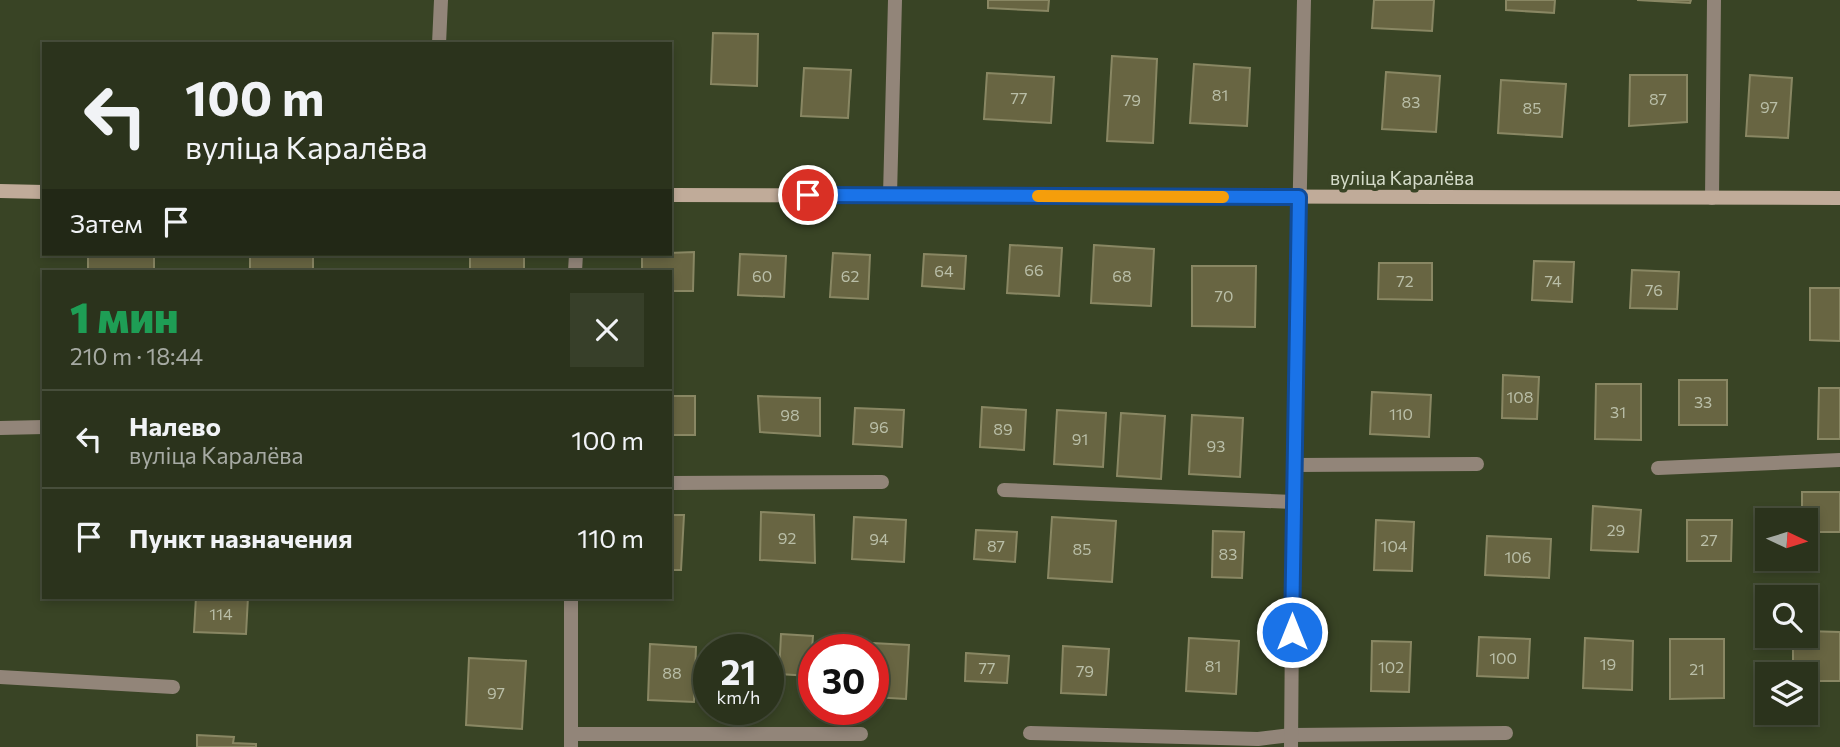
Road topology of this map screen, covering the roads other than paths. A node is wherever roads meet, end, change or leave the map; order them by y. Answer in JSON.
{"nodes":[{"id":1,"x":441,"y":0,"type":"edge"},
{"id":2,"x":895,"y":0,"type":"edge"},
{"id":3,"x":1304,"y":0,"type":"edge"},
{"id":4,"x":1714,"y":0,"type":"edge"},
{"id":5,"x":439,"y":42,"type":"edge"},
{"id":6,"x":0,"y":191,"type":"edge"},
{"id":7,"x":42,"y":192,"type":"edge"},
{"id":8,"x":672,"y":195,"type":"edge"},
{"id":9,"x":890,"y":195,"type":"junction"},
{"id":10,"x":1299,"y":197,"type":"junction"},
{"id":11,"x":1712,"y":198,"type":"junction"},
{"id":12,"x":1840,"y":198,"type":"edge"},
{"id":13,"x":42,"y":427,"type":"edge"},
{"id":14,"x":0,"y":428,"type":"edge"},
{"id":15,"x":1840,"y":460,"type":"edge"},
{"id":16,"x":1477,"y":464,"type":"dead end"},
{"id":17,"x":1295,"y":465,"type":"junction"},
{"id":18,"x":1658,"y":468,"type":"dead end"},
{"id":19,"x":882,"y":482,"type":"dead end"},
{"id":20,"x":672,"y":483,"type":"edge"},
{"id":21,"x":1004,"y":490,"type":"dead end"},
{"id":22,"x":1293,"y":502,"type":"junction"},
{"id":23,"x":571,"y":599,"type":"edge"},
{"id":24,"x":0,"y":677,"type":"edge"},
{"id":25,"x":173,"y":687,"type":"dead end"},
{"id":26,"x":1030,"y":733,"type":"dead end"},
{"id":27,"x":1506,"y":733,"type":"dead end"},
{"id":28,"x":861,"y":734,"type":"dead end"},
{"id":29,"x":571,"y":741,"type":"edge"},
{"id":30,"x":1291,"y":741,"type":"edge"}],
"edges":[{"from":1,"to":5,"type":"street"},
{"from":2,"to":9,"type":"street"},
{"from":3,"to":10,"type":"street"},
{"from":4,"to":11,"type":"street"},
{"from":6,"to":7,"type":"main road"},
{"from":8,"to":9,"type":"main road","name":"вуліца Каралёва"},
{"from":9,"to":10,"type":"main road","name":"вуліца Каралёва"},
{"from":10,"to":11,"type":"main road","name":"вуліца Каралёва"},
{"from":10,"to":17,"type":"street"},
{"from":11,"to":12,"type":"main road","name":"вуліца Каралёва"},
{"from":13,"to":14,"type":"street"},
{"from":15,"to":18,"type":"street"},
{"from":16,"to":17,"type":"street"},
{"from":17,"to":22,"type":"street"},
{"from":19,"to":20,"type":"street"},
{"from":21,"to":22,"type":"street"},
{"from":22,"to":30,"type":"street"},
{"from":23,"to":29,"type":"street"},
{"from":24,"to":25,"type":"street"},
{"from":26,"to":30,"type":"street"},
{"from":27,"to":30,"type":"street"},
{"from":28,"to":29,"type":"street"}]}
